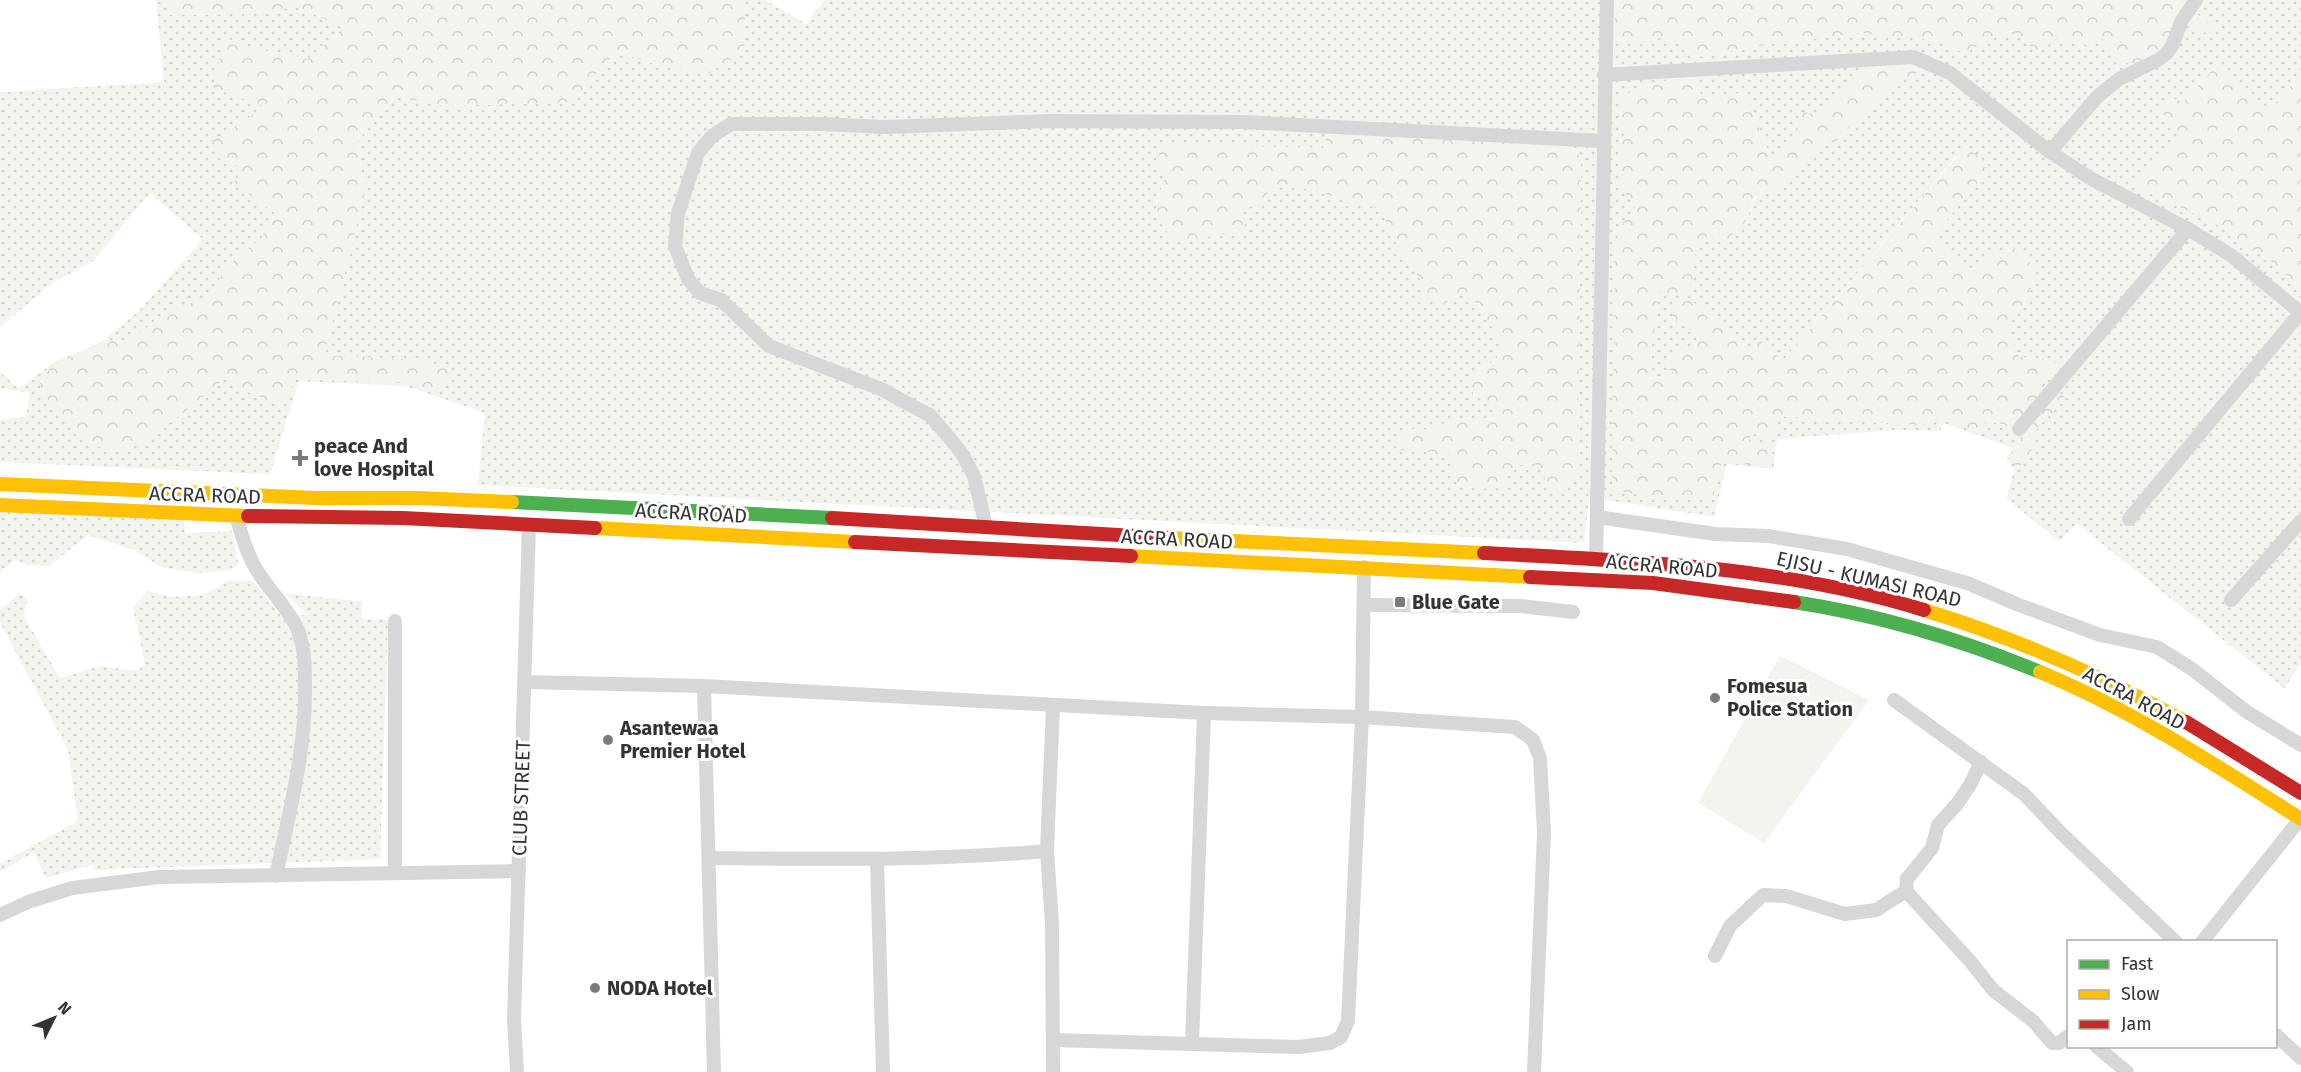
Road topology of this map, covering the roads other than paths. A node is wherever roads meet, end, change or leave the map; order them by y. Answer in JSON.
{"nodes":[{"id":1,"x":1606,"y":0,"type":"edge"},
{"id":2,"x":2196,"y":0,"type":"edge"},
{"id":3,"x":1604,"y":75,"type":"junction"},
{"id":4,"x":1602,"y":141,"type":"junction"},
{"id":5,"x":2050,"y":152,"type":"junction"},
{"id":6,"x":2188,"y":228,"type":"junction"},
{"id":7,"x":2301,"y":312,"type":"edge"},
{"id":8,"x":2019,"y":429,"type":"dead end"},
{"id":9,"x":0,"y":484,"type":"edge"},
{"id":10,"x":0,"y":505,"type":"edge"},
{"id":11,"x":236,"y":516,"type":"junction"},
{"id":12,"x":1597,"y":518,"type":"junction"},
{"id":13,"x":2129,"y":519,"type":"dead end"},
{"id":14,"x":2301,"y":521,"type":"edge"},
{"id":15,"x":530,"y":525,"type":"junction"},
{"id":16,"x":986,"y":527,"type":"junction"},
{"id":17,"x":1596,"y":559,"type":"junction"},
{"id":18,"x":1674,"y":565,"type":"joint"},
{"id":19,"x":1364,"y":567,"type":"junction"},
{"id":20,"x":2231,"y":600,"type":"dead end"},
{"id":21,"x":1364,"y":605,"type":"junction"},
{"id":22,"x":1573,"y":612,"type":"dead end"},
{"id":23,"x":395,"y":621,"type":"dead end"},
{"id":24,"x":525,"y":682,"type":"junction"},
{"id":25,"x":704,"y":686,"type":"junction"},
{"id":26,"x":1894,"y":700,"type":"dead end"},
{"id":27,"x":1053,"y":705,"type":"junction"},
{"id":28,"x":1204,"y":713,"type":"junction"},
{"id":29,"x":1362,"y":717,"type":"junction"},
{"id":30,"x":2301,"y":745,"type":"edge"},
{"id":31,"x":1981,"y":762,"type":"junction"},
{"id":32,"x":2301,"y":793,"type":"edge"},
{"id":33,"x":2301,"y":818,"type":"edge"},
{"id":34,"x":1047,"y":850,"type":"junction"},
{"id":35,"x":709,"y":858,"type":"junction"},
{"id":36,"x":877,"y":859,"type":"junction"},
{"id":37,"x":519,"y":871,"type":"junction"},
{"id":38,"x":395,"y":872,"type":"junction"},
{"id":39,"x":276,"y":876,"type":"junction"},
{"id":40,"x":1906,"y":891,"type":"junction"},
{"id":41,"x":0,"y":915,"type":"edge"},
{"id":42,"x":2174,"y":940,"type":"edge"},
{"id":43,"x":2204,"y":940,"type":"edge"},
{"id":44,"x":1715,"y":956,"type":"dead end"},
{"id":45,"x":2277,"y":1036,"type":"edge"},
{"id":46,"x":2067,"y":1037,"type":"edge"},
{"id":47,"x":1053,"y":1040,"type":"junction"},
{"id":48,"x":1192,"y":1043,"type":"junction"},
{"id":49,"x":2108,"y":1053,"type":"edge"},
{"id":50,"x":2301,"y":1058,"type":"edge"},
{"id":51,"x":519,"y":1071,"type":"edge"},
{"id":52,"x":714,"y":1072,"type":"edge"},
{"id":53,"x":883,"y":1072,"type":"edge"},
{"id":54,"x":1053,"y":1072,"type":"edge"},
{"id":55,"x":1534,"y":1072,"type":"edge"},
{"id":56,"x":2104,"y":1072,"type":"edge"},
{"id":57,"x":2127,"y":1072,"type":"edge"}],
"edges":[{"from":1,"to":3,"type":"street"},
{"from":2,"to":5,"type":"street"},
{"from":3,"to":4,"type":"street"},
{"from":3,"to":5,"type":"street"},
{"from":4,"to":12,"type":"street"},
{"from":4,"to":16,"type":"street"},
{"from":5,"to":6,"type":"street"},
{"from":6,"to":7,"type":"street"},
{"from":6,"to":8,"type":"street"},
{"from":7,"to":13,"type":"street"},
{"from":9,"to":16,"type":"highway","name":"ACCRA ROAD"},
{"from":10,"to":11,"type":"highway","name":"ACCRA ROAD"},
{"from":11,"to":15,"type":"highway","name":"ACCRA ROAD"},
{"from":11,"to":39,"type":"street"},
{"from":12,"to":17,"type":"street"},
{"from":12,"to":30,"type":"street"},
{"from":14,"to":20,"type":"street"},
{"from":15,"to":19,"type":"highway","name":"ACCRA ROAD"},
{"from":15,"to":24,"type":"street","name":"CLUB STREET"},
{"from":16,"to":17,"type":"highway","name":"ACCRA ROAD"},
{"from":17,"to":18,"type":"highway","name":"ACCRA ROAD"},
{"from":18,"to":32,"type":"highway","name":"EJISU - KUMASI ROAD"},
{"from":19,"to":21,"type":"street"},
{"from":19,"to":33,"type":"highway","name":"ACCRA ROAD"},
{"from":21,"to":22,"type":"street"},
{"from":21,"to":29,"type":"street"},
{"from":23,"to":38,"type":"street"},
{"from":24,"to":25,"type":"street"},
{"from":24,"to":37,"type":"street","name":"CLUB STREET"},
{"from":25,"to":27,"type":"street"},
{"from":25,"to":35,"type":"street"},
{"from":26,"to":31,"type":"street"},
{"from":27,"to":28,"type":"street"},
{"from":27,"to":34,"type":"street"},
{"from":28,"to":29,"type":"street"},
{"from":28,"to":48,"type":"street"},
{"from":29,"to":48,"type":"street"},
{"from":29,"to":55,"type":"street"},
{"from":31,"to":40,"type":"street"},
{"from":31,"to":42,"type":"street"},
{"from":33,"to":43,"type":"street"},
{"from":34,"to":36,"type":"street"},
{"from":34,"to":47,"type":"street"},
{"from":35,"to":36,"type":"street"},
{"from":35,"to":52,"type":"street"},
{"from":36,"to":53,"type":"street"},
{"from":37,"to":38,"type":"street"},
{"from":37,"to":51,"type":"street","name":"CLUB STREET"},
{"from":38,"to":39,"type":"street"},
{"from":39,"to":41,"type":"street"},
{"from":40,"to":44,"type":"street"},
{"from":40,"to":46,"type":"street"},
{"from":45,"to":50,"type":"street"},
{"from":47,"to":48,"type":"street"},
{"from":47,"to":54,"type":"street"},
{"from":49,"to":56,"type":"street"},
{"from":49,"to":57,"type":"street"}]}
